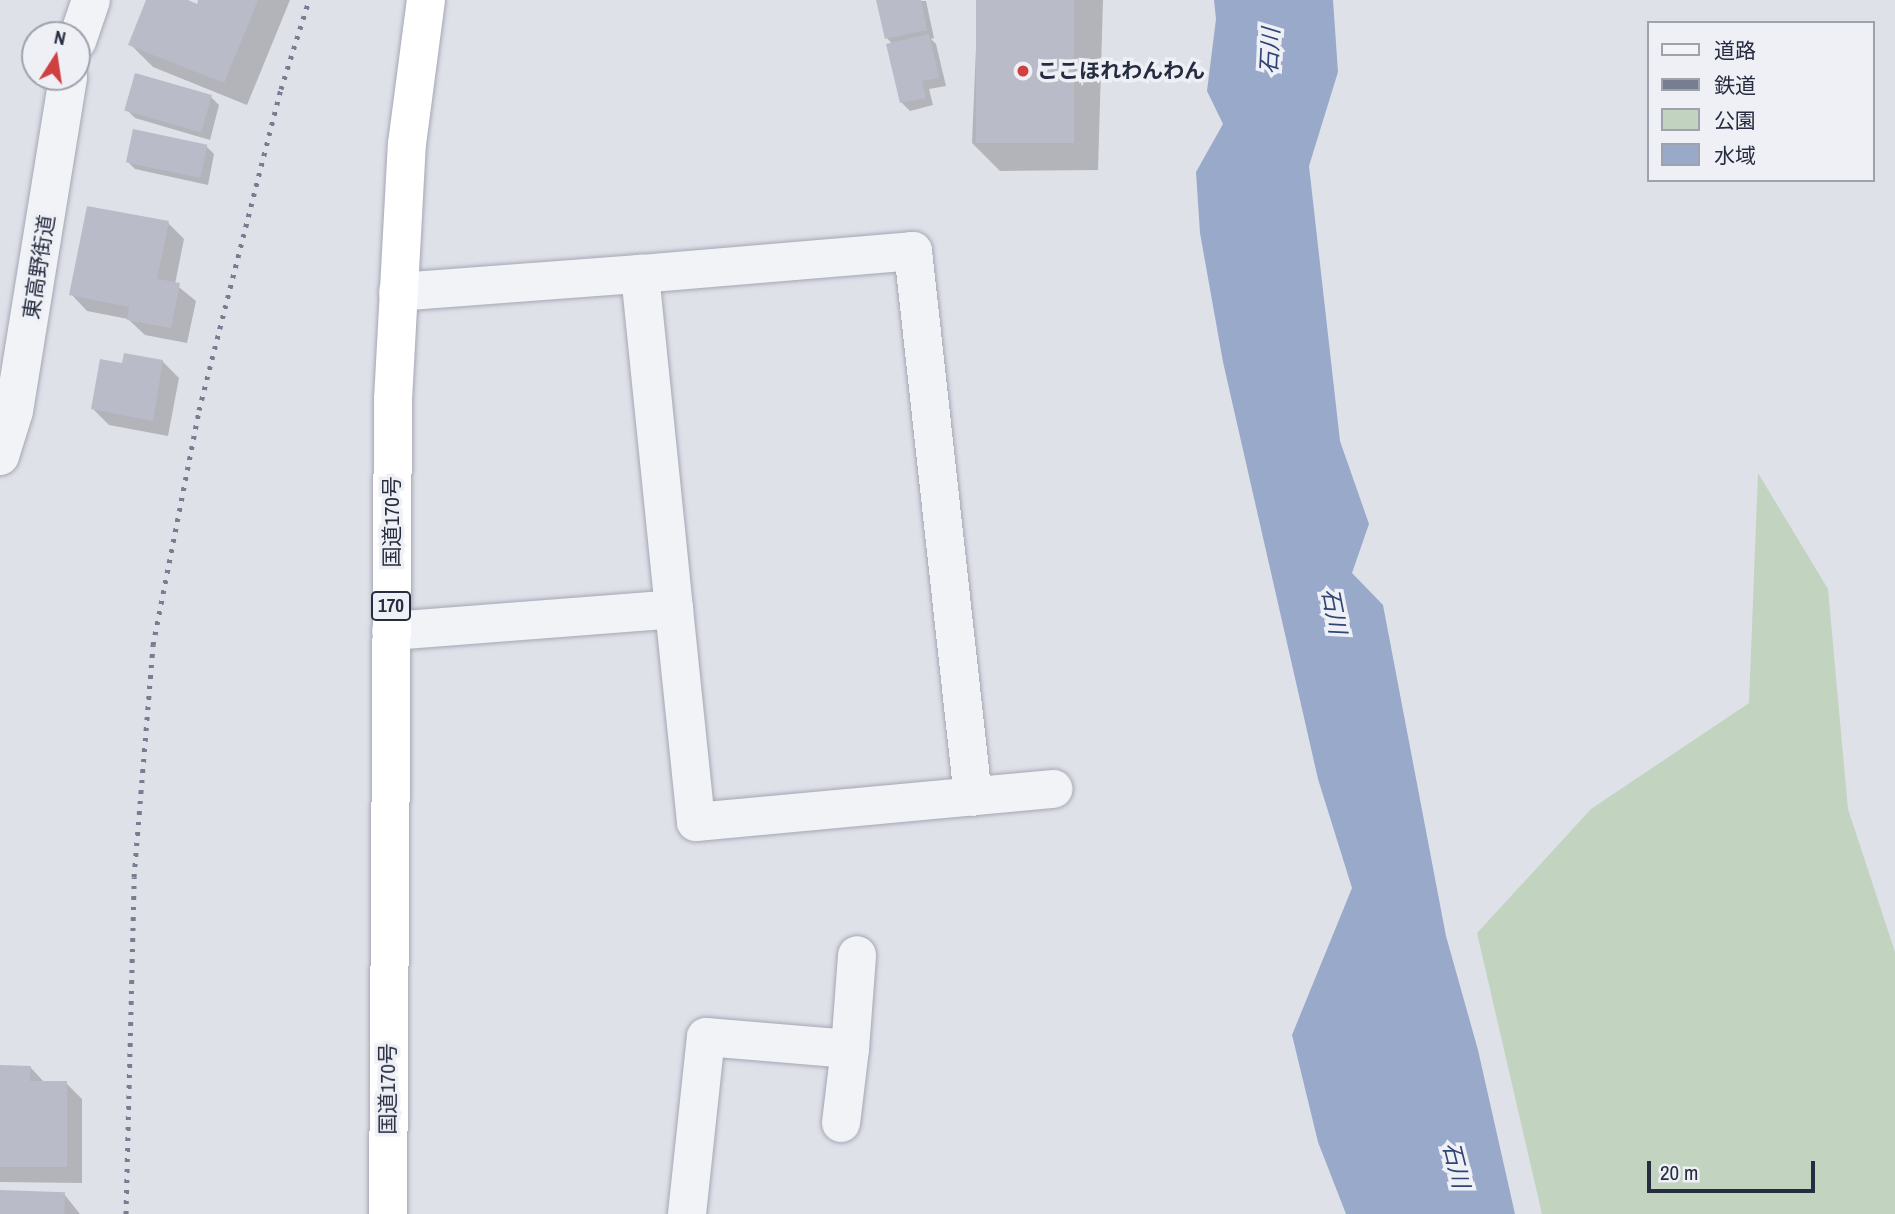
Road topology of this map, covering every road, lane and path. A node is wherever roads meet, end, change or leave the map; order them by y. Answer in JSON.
{"nodes":[{"id":1,"x":91,"y":0,"type":"edge"},
{"id":2,"x":426,"y":0,"type":"edge"},
{"id":3,"x":84,"y":21,"type":"edge"},
{"id":4,"x":66,"y":91,"type":"edge"},
{"id":5,"x":640,"y":274,"type":"junction"},
{"id":6,"x":398,"y":292,"type":"junction"},
{"id":7,"x":0,"y":456,"type":"edge"},
{"id":8,"x":674,"y":609,"type":"junction"},
{"id":9,"x":391,"y":631,"type":"junction"},
{"id":10,"x":1053,"y":789,"type":"dead end"},
{"id":11,"x":974,"y":797,"type":"junction"},
{"id":12,"x":857,"y":955,"type":"dead end"},
{"id":13,"x":849,"y":1049,"type":"junction"},
{"id":14,"x":841,"y":1123,"type":"dead end"},
{"id":15,"x":388,"y":1214,"type":"edge"},
{"id":16,"x":687,"y":1214,"type":"edge"}],
"edges":[{"from":1,"to":3,"type":"street"},
{"from":2,"to":6,"type":"highway","name":"国道170号","number":"170"},
{"from":4,"to":7,"type":"street","name":"東高野街道"},
{"from":5,"to":6,"type":"street"},
{"from":5,"to":8,"type":"street"},
{"from":5,"to":11,"type":"street"},
{"from":6,"to":9,"type":"highway","name":"国道170号","number":"170"},
{"from":8,"to":9,"type":"street"},
{"from":8,"to":11,"type":"street"},
{"from":9,"to":15,"type":"highway","name":"国道170号","number":"170"},
{"from":10,"to":11,"type":"street"},
{"from":12,"to":13,"type":"street"},
{"from":13,"to":14,"type":"street"},
{"from":13,"to":16,"type":"street"}]}
